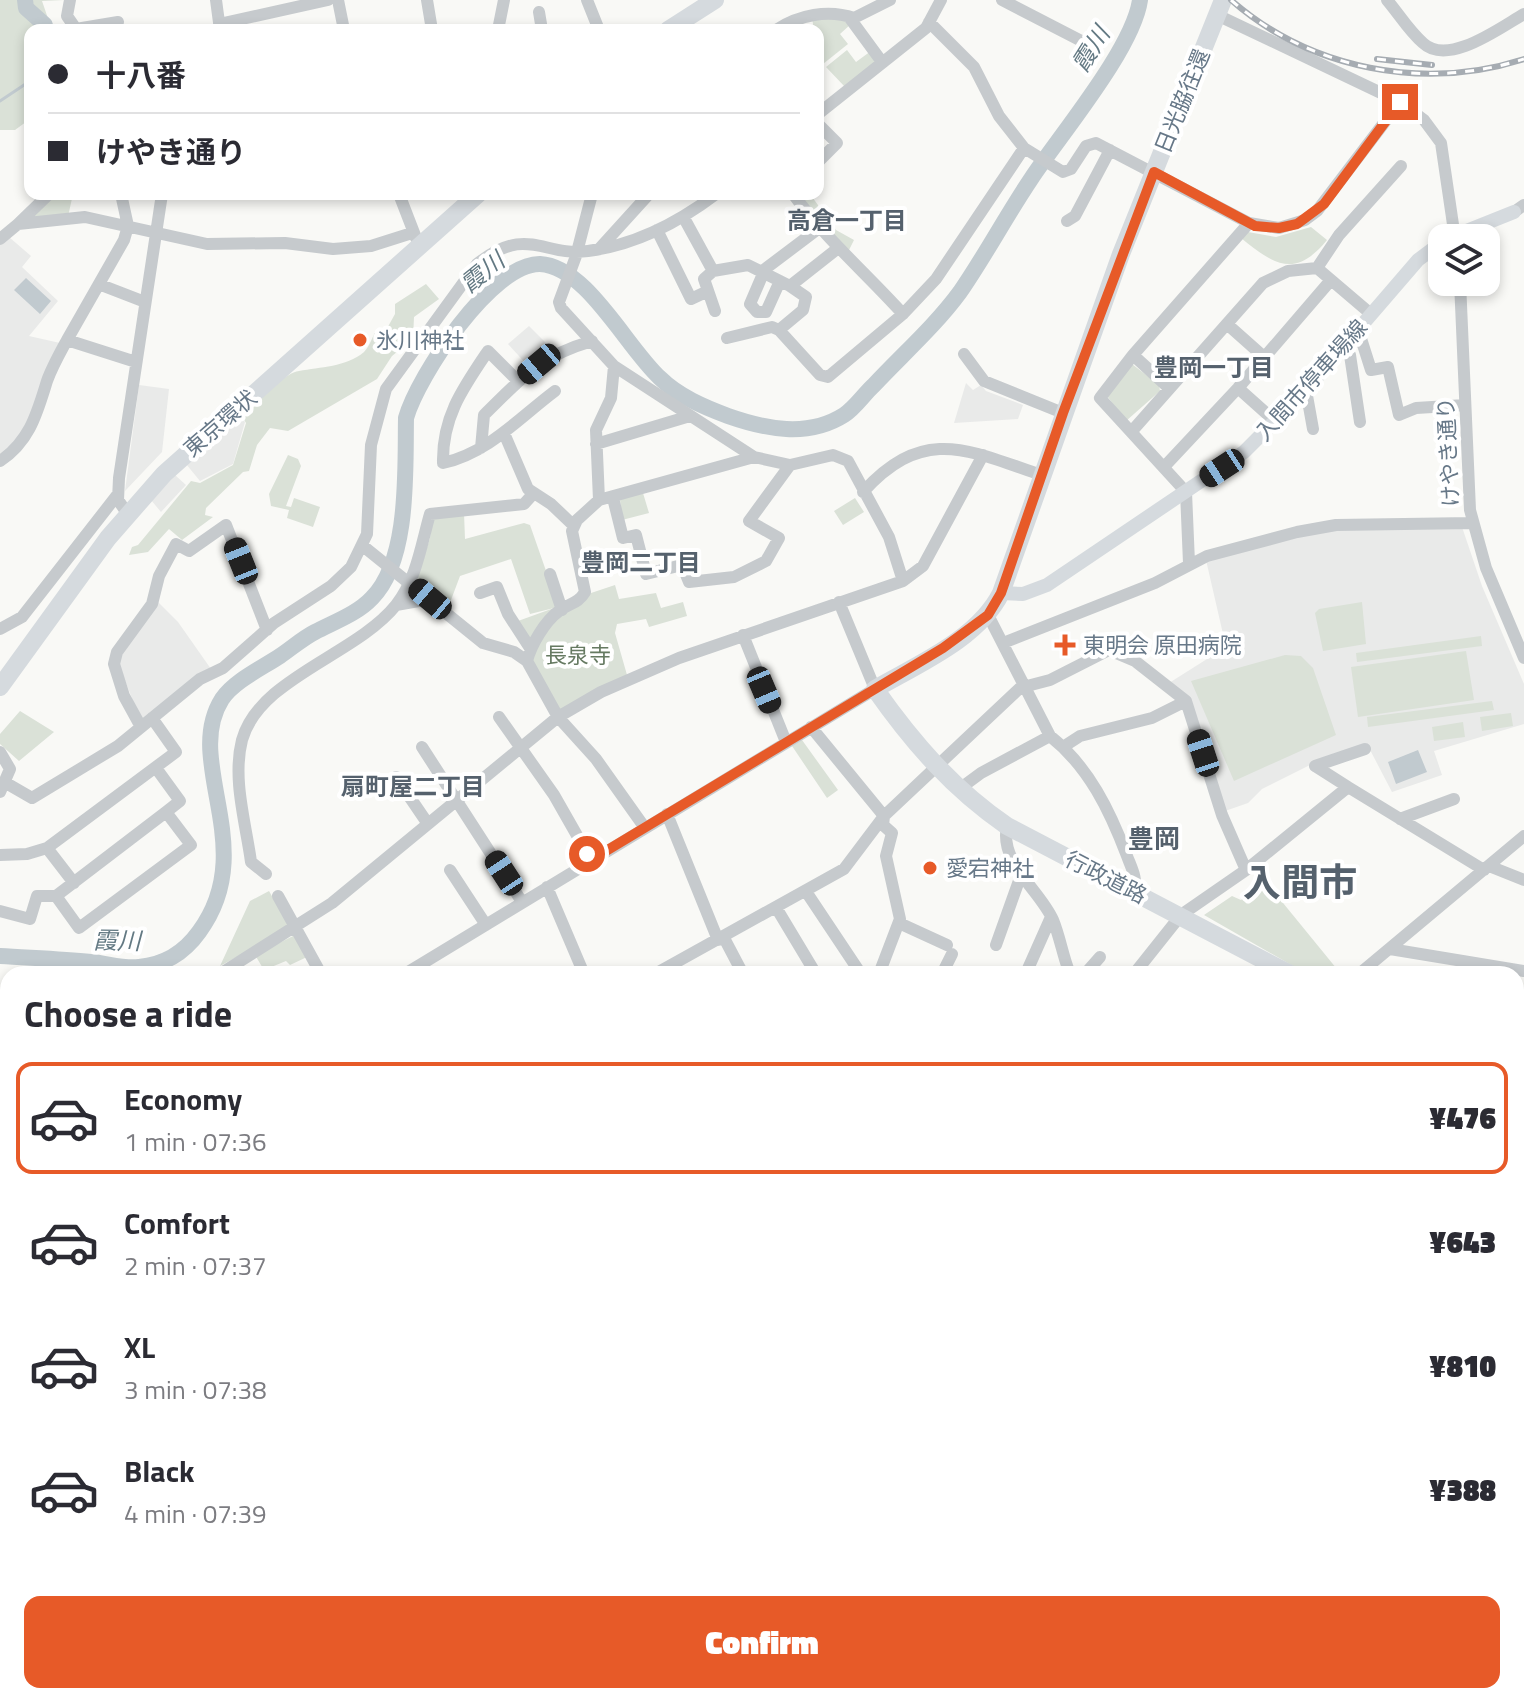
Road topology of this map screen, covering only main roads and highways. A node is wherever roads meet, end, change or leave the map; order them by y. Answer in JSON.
{"nodes":[{"id":1,"x":698,"y":0,"type":"edge"},
{"id":2,"x":715,"y":0,"type":"edge"},
{"id":3,"x":1220,"y":7,"type":"edge"},
{"id":4,"x":662,"y":24,"type":"edge"},
{"id":5,"x":677,"y":24,"type":"edge"},
{"id":6,"x":459,"y":200,"type":"edge"},
{"id":7,"x":471,"y":200,"type":"edge"},
{"id":8,"x":1521,"y":209,"type":"edge"},
{"id":9,"x":1484,"y":224,"type":"edge"},
{"id":10,"x":1428,"y":252,"type":"edge"},
{"id":11,"x":122,"y":505,"type":"junction"},
{"id":12,"x":1001,"y":593,"type":"junction"},
{"id":13,"x":0,"y":673,"type":"edge"},
{"id":14,"x":0,"y":687,"type":"edge"},
{"id":15,"x":875,"y":689,"type":"joint"},
{"id":16,"x":1275,"y":966,"type":"edge"}],
"edges":[{"from":1,"to":4,"type":"highway"},
{"from":2,"to":5,"type":"highway"},
{"from":3,"to":12,"type":"highway","name":"日光脇往還"},
{"from":6,"to":11,"type":"highway","name":"東京環状"},
{"from":7,"to":11,"type":"highway","name":"東京環状"},
{"from":8,"to":9,"type":"main road","name":"入間市停車場線"},
{"from":10,"to":12,"type":"main road","name":"入間市停車場線"},
{"from":11,"to":13,"type":"highway","name":"東京環状"},
{"from":11,"to":14,"type":"highway","name":"東京環状"},
{"from":12,"to":15,"type":"highway","name":"日光脇往還"},
{"from":15,"to":16,"type":"highway","name":"行政道路"}]}
